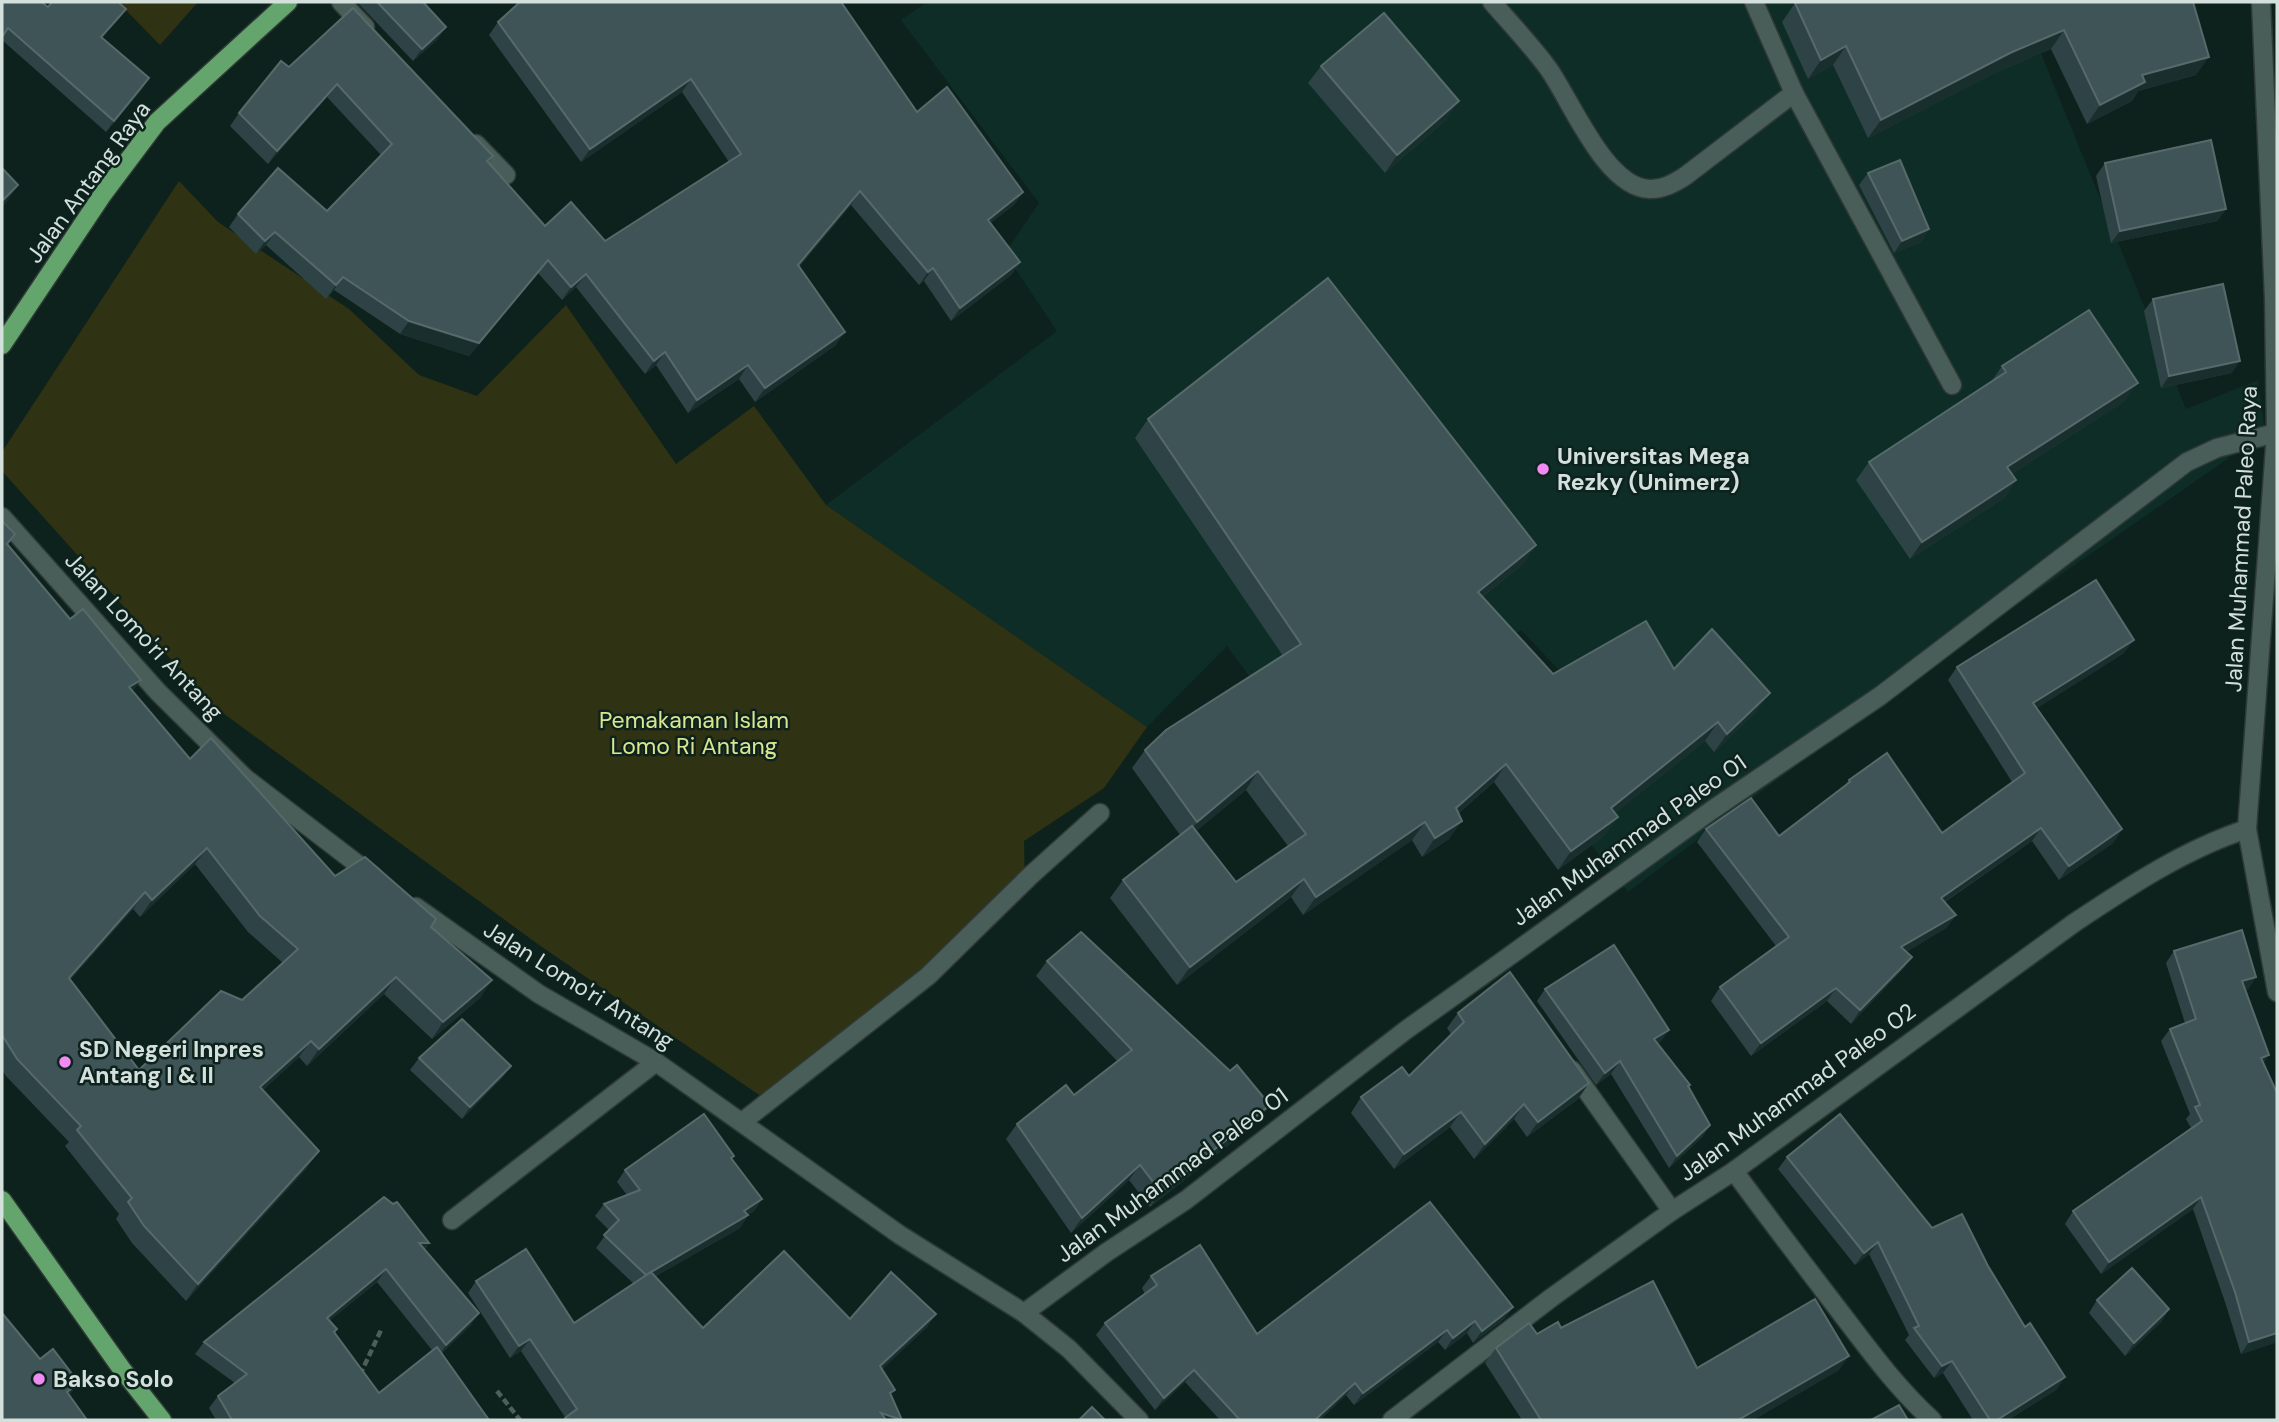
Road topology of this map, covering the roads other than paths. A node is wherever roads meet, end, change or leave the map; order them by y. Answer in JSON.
{"nodes":[{"id":1,"x":288,"y":2,"type":"edge"},
{"id":2,"x":341,"y":2,"type":"edge"},
{"id":3,"x":1493,"y":2,"type":"edge"},
{"id":4,"x":1754,"y":2,"type":"edge"},
{"id":5,"x":2260,"y":2,"type":"edge"},
{"id":6,"x":377,"y":40,"type":"edge"},
{"id":7,"x":1794,"y":93,"type":"junction"},
{"id":8,"x":460,"y":127,"type":"edge"},
{"id":9,"x":506,"y":175,"type":"dead end"},
{"id":10,"x":2,"y":345,"type":"edge"},
{"id":11,"x":1952,"y":385,"type":"dead end"},
{"id":12,"x":2276,"y":433,"type":"edge"},
{"id":13,"x":2276,"y":468,"type":"edge"},
{"id":14,"x":2,"y":517,"type":"edge"},
{"id":15,"x":1100,"y":813,"type":"dead end"},
{"id":16,"x":2247,"y":829,"type":"junction"},
{"id":17,"x":383,"y":883,"type":"edge"},
{"id":18,"x":405,"y":899,"type":"edge"},
{"id":19,"x":2277,"y":992,"type":"edge"},
{"id":20,"x":1561,"y":1054,"type":"edge"},
{"id":21,"x":656,"y":1062,"type":"junction"},
{"id":22,"x":742,"y":1122,"type":"junction"},
{"id":23,"x":1734,"y":1171,"type":"junction"},
{"id":24,"x":2,"y":1200,"type":"edge"},
{"id":25,"x":1672,"y":1210,"type":"junction"},
{"id":26,"x":452,"y":1220,"type":"dead end"},
{"id":27,"x":1024,"y":1313,"type":"junction"},
{"id":28,"x":162,"y":1420,"type":"edge"},
{"id":29,"x":1139,"y":1420,"type":"edge"},
{"id":30,"x":1392,"y":1420,"type":"edge"},
{"id":31,"x":1932,"y":1420,"type":"edge"}],
"edges":[{"from":1,"to":10,"type":"main road","name":"Jalan Antang Raya"},
{"from":2,"to":6,"type":"street"},
{"from":3,"to":7,"type":"street"},
{"from":4,"to":7,"type":"street"},
{"from":5,"to":12,"type":"street","name":"Jalan Muhammad Paleo Raya"},
{"from":7,"to":11,"type":"street"},
{"from":8,"to":9,"type":"street"},
{"from":12,"to":13,"type":"street","name":"Jalan Muhammad Paleo Raya"},
{"from":12,"to":27,"type":"street","name":"Jalan Muhammad Paleo 01"},
{"from":13,"to":16,"type":"street","name":"Jalan Muhammad Paleo Raya"},
{"from":14,"to":17,"type":"street","name":"Jalan Lomo'ri Antang"},
{"from":15,"to":22,"type":"street"},
{"from":16,"to":19,"type":"street","name":"Jalan Muhammad Paleo Raya"},
{"from":16,"to":23,"type":"street","name":"Jalan Muhammad Paleo 02"},
{"from":18,"to":21,"type":"street","name":"Jalan Lomo'ri Antang"},
{"from":20,"to":25,"type":"street"},
{"from":21,"to":22,"type":"street","name":"Jalan Lomo'ri Antang"},
{"from":21,"to":26,"type":"street"},
{"from":22,"to":27,"type":"street","name":"Jalan Lomo'ri Antang"},
{"from":23,"to":25,"type":"street","name":"Jalan Muhammad Paleo 02"},
{"from":23,"to":31,"type":"street"},
{"from":24,"to":28,"type":"main road"},
{"from":25,"to":30,"type":"street","name":"Jalan Muhammad Paleo 02"},
{"from":27,"to":29,"type":"street","name":"Jalan Lomo'ri Antang"}]}
